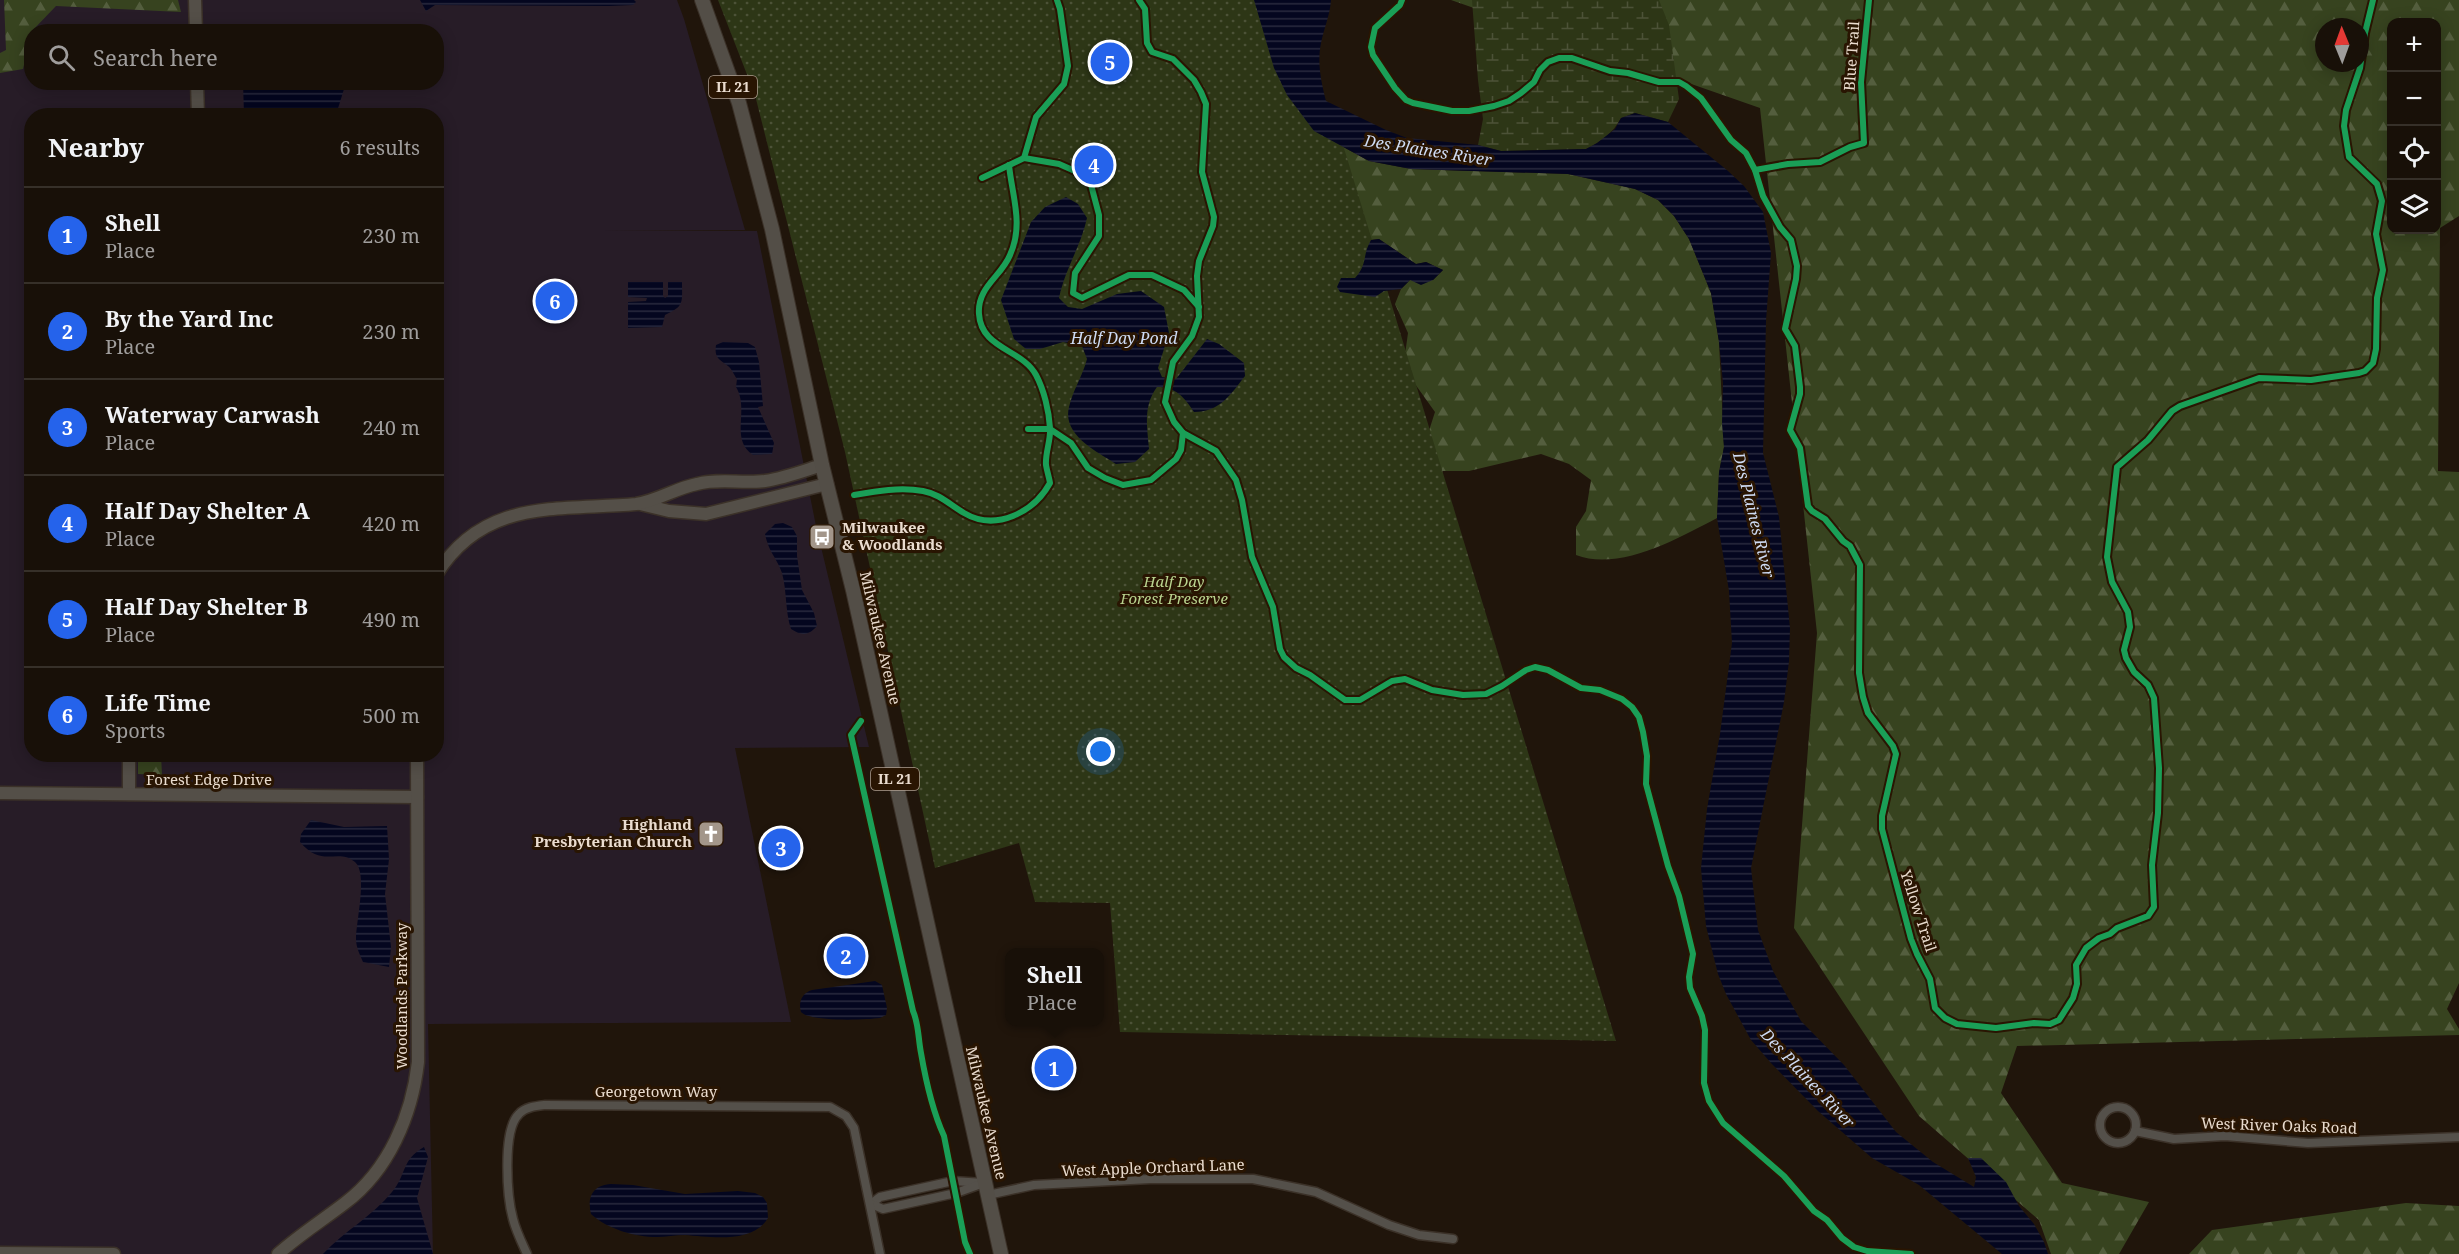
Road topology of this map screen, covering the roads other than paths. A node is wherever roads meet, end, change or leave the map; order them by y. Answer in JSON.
{"nodes":[{"id":1,"x":195,"y":0,"type":"edge"},
{"id":2,"x":702,"y":0,"type":"edge"},
{"id":3,"x":196,"y":24,"type":"edge"},
{"id":4,"x":197,"y":90,"type":"edge"},
{"id":5,"x":198,"y":108,"type":"edge"},
{"id":6,"x":822,"y":465,"type":"junction"},
{"id":7,"x":826,"y":484,"type":"junction"},
{"id":8,"x":639,"y":503,"type":"junction"},
{"id":9,"x":444,"y":565,"type":"edge"},
{"id":10,"x":129,"y":762,"type":"edge"},
{"id":11,"x":417,"y":762,"type":"edge"},
{"id":12,"x":0,"y":793,"type":"edge"},
{"id":13,"x":129,"y":794,"type":"junction"},
{"id":14,"x":417,"y":797,"type":"junction"},
{"id":15,"x":2135,"y":1131,"type":"junction"},
{"id":16,"x":2459,"y":1137,"type":"edge"},
{"id":17,"x":986,"y":1189,"type":"junction"},
{"id":18,"x":871,"y":1204,"type":"junction"},
{"id":19,"x":1453,"y":1239,"type":"dead end"},
{"id":20,"x":0,"y":1253,"type":"edge"},
{"id":21,"x":114,"y":1254,"type":"edge"},
{"id":22,"x":278,"y":1254,"type":"edge"},
{"id":23,"x":527,"y":1254,"type":"edge"},
{"id":24,"x":880,"y":1254,"type":"edge"},
{"id":25,"x":1001,"y":1254,"type":"edge"}],
"edges":[{"from":1,"to":3,"type":"street"},
{"from":2,"to":6,"type":"main road","name":"Milwaukee Avenue","number":"IL 21"},
{"from":4,"to":5,"type":"street"},
{"from":6,"to":7,"type":"main road","name":"Milwaukee Avenue","number":"IL 21"},
{"from":6,"to":8,"type":"street"},
{"from":7,"to":8,"type":"street"},
{"from":7,"to":17,"type":"main road","name":"Milwaukee Avenue","number":"IL 21"},
{"from":8,"to":9,"type":"street"},
{"from":10,"to":13,"type":"street"},
{"from":11,"to":14,"type":"street","name":"Woodlands Parkway"},
{"from":12,"to":13,"type":"street","name":"Forest Edge Drive"},
{"from":13,"to":14,"type":"street","name":"Forest Edge Drive"},
{"from":14,"to":22,"type":"street","name":"Woodlands Parkway"},
{"from":15,"to":15,"type":"street"},
{"from":15,"to":16,"type":"street","name":"West River Oaks Road"},
{"from":17,"to":18,"type":"street"},
{"from":17,"to":19,"type":"street","name":"West Apple Orchard Lane"},
{"from":17,"to":25,"type":"main road","name":"Milwaukee Avenue","number":"IL 21"},
{"from":18,"to":23,"type":"street","name":"Georgetown Way"},
{"from":18,"to":24,"type":"street","name":"Georgetown Way"},
{"from":20,"to":21,"type":"street"}]}
